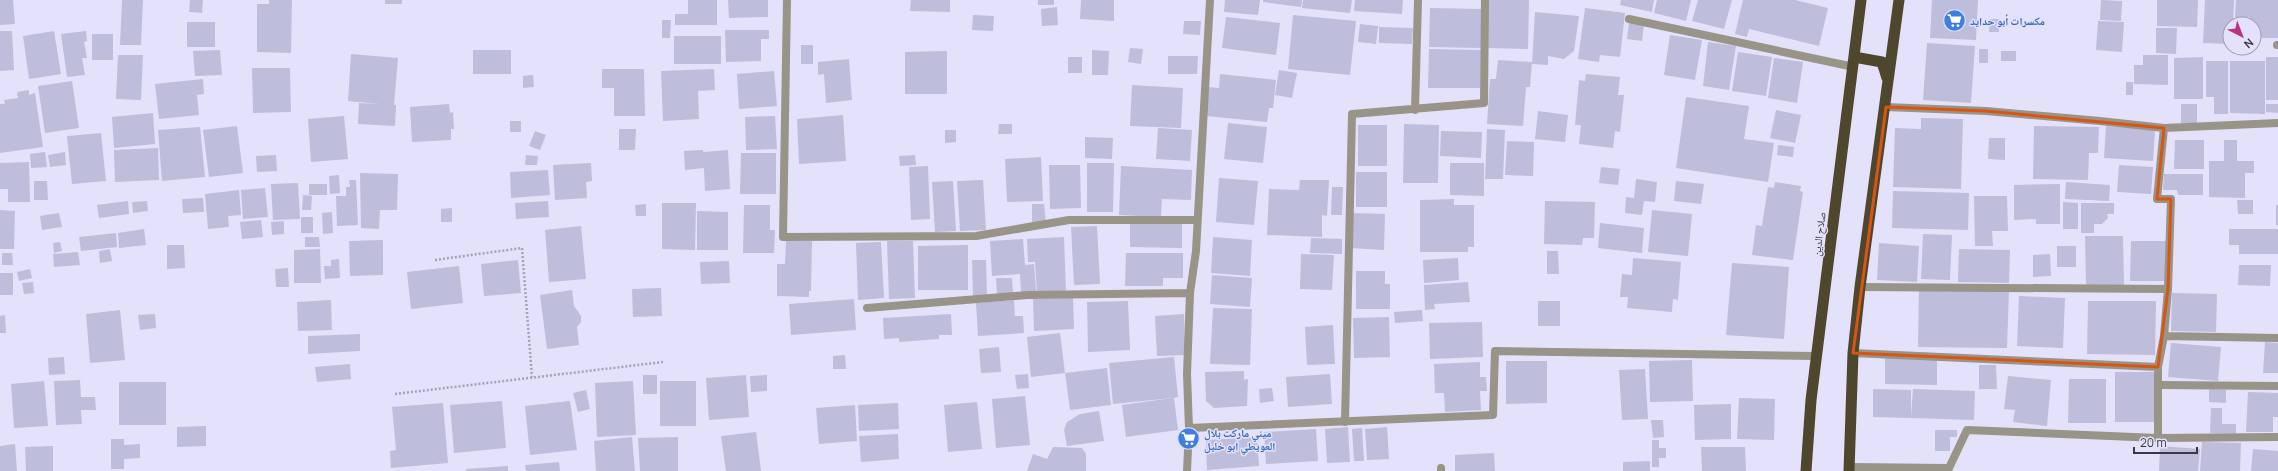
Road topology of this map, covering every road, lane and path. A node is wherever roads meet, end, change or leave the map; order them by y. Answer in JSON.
{"nodes":[{"id":1,"x":788,"y":0,"type":"edge"},
{"id":2,"x":1210,"y":0,"type":"edge"},
{"id":3,"x":1418,"y":0,"type":"edge"},
{"id":4,"x":1485,"y":0,"type":"edge"},
{"id":5,"x":1861,"y":0,"type":"edge"},
{"id":6,"x":1899,"y":0,"type":"edge"},
{"id":7,"x":1629,"y":19,"type":"dead end"},
{"id":8,"x":1854,"y":62,"type":"junction"},
{"id":9,"x":1889,"y":83,"type":"junction"},
{"id":10,"x":1886,"y":107,"type":"junction"},
{"id":11,"x":1416,"y":110,"type":"junction"},
{"id":12,"x":2278,"y":123,"type":"edge"},
{"id":13,"x":2164,"y":128,"type":"junction"},
{"id":14,"x":1197,"y":220,"type":"junction"},
{"id":15,"x":435,"y":260,"type":"dead end"},
{"id":16,"x":1860,"y":287,"type":"junction"},
{"id":17,"x":2168,"y":289,"type":"junction"},
{"id":18,"x":1190,"y":293,"type":"junction"},
{"id":19,"x":867,"y":308,"type":"dead end"},
{"id":20,"x":2164,"y":336,"type":"junction"},
{"id":21,"x":2278,"y":338,"type":"edge"},
{"id":22,"x":1853,"y":353,"type":"junction"},
{"id":23,"x":1816,"y":356,"type":"junction"},
{"id":24,"x":663,"y":362,"type":"dead end"},
{"id":25,"x":2158,"y":367,"type":"junction"},
{"id":26,"x":532,"y":377,"type":"junction"},
{"id":27,"x":2158,"y":385,"type":"junction"},
{"id":28,"x":2278,"y":386,"type":"edge"},
{"id":29,"x":395,"y":394,"type":"dead end"},
{"id":30,"x":1345,"y":422,"type":"junction"},
{"id":31,"x":1189,"y":428,"type":"junction"},
{"id":32,"x":2278,"y":437,"type":"edge"},
{"id":33,"x":2158,"y":438,"type":"junction"},
{"id":34,"x":1849,"y":469,"type":"edge"},
{"id":35,"x":1187,"y":471,"type":"edge"},
{"id":36,"x":1806,"y":471,"type":"edge"}],
"edges":[{"from":1,"to":14,"type":"street"},
{"from":2,"to":14,"type":"street"},
{"from":3,"to":11,"type":"street"},
{"from":4,"to":11,"type":"street"},
{"from":5,"to":8,"type":"highway","name":"صلاح الدين"},
{"from":6,"to":9,"type":"highway"},
{"from":7,"to":8,"type":"street"},
{"from":8,"to":9,"type":"highway"},
{"from":8,"to":23,"type":"highway","name":"صلاح الدين"},
{"from":9,"to":10,"type":"highway"},
{"from":10,"to":13,"type":"street"},
{"from":10,"to":16,"type":"highway"},
{"from":11,"to":30,"type":"street"},
{"from":12,"to":13,"type":"street"},
{"from":13,"to":17,"type":"street"},
{"from":14,"to":18,"type":"street"},
{"from":15,"to":26,"type":"path"},
{"from":16,"to":17,"type":"street"},
{"from":16,"to":22,"type":"highway"},
{"from":17,"to":20,"type":"street"},
{"from":18,"to":19,"type":"street"},
{"from":18,"to":31,"type":"street"},
{"from":20,"to":21,"type":"street"},
{"from":20,"to":25,"type":"street"},
{"from":22,"to":25,"type":"street"},
{"from":22,"to":34,"type":"highway"},
{"from":23,"to":30,"type":"street"},
{"from":23,"to":36,"type":"highway","name":"صلاح الدين"},
{"from":24,"to":26,"type":"path"},
{"from":25,"to":27,"type":"street"},
{"from":26,"to":29,"type":"path"},
{"from":27,"to":28,"type":"street"},
{"from":27,"to":33,"type":"street"},
{"from":30,"to":31,"type":"street"},
{"from":31,"to":35,"type":"street"},
{"from":32,"to":33,"type":"street"},
{"from":33,"to":34,"type":"street"}]}
